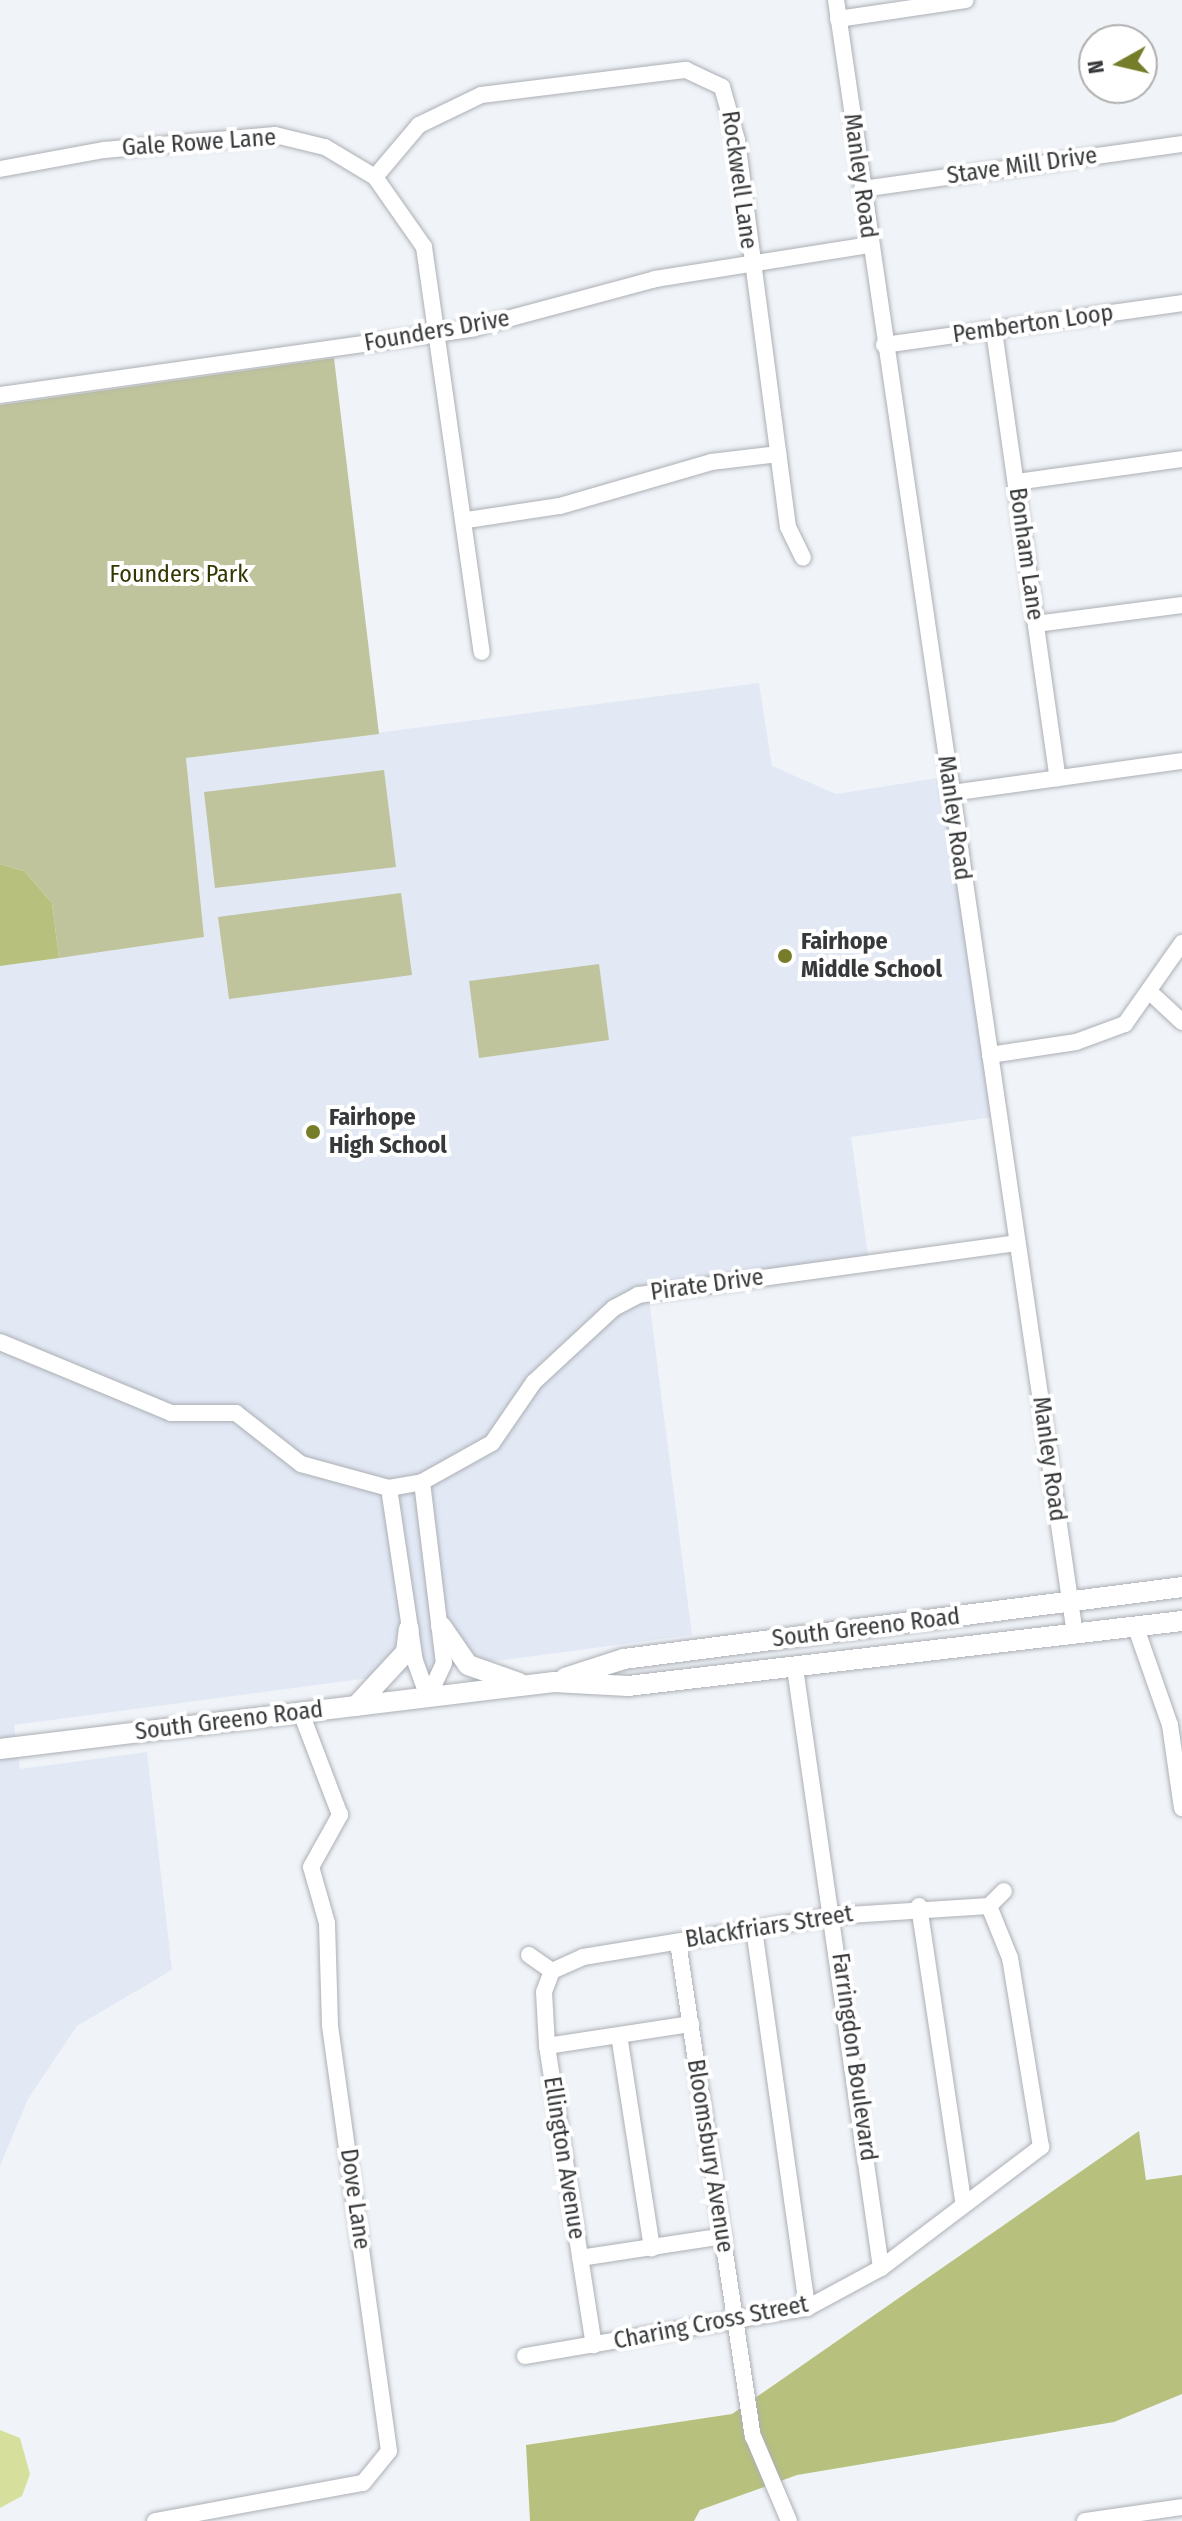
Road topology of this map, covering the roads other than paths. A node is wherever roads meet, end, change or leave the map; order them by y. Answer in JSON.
{"nodes":[{"id":1,"x":836,"y":0,"type":"edge"},
{"id":2,"x":966,"y":0,"type":"edge"},
{"id":3,"x":838,"y":19,"type":"junction"},
{"id":4,"x":1182,"y":144,"type":"edge"},
{"id":5,"x":0,"y":169,"type":"edge"},
{"id":6,"x":375,"y":177,"type":"junction"},
{"id":7,"x":862,"y":189,"type":"junction"},
{"id":8,"x":870,"y":245,"type":"junction"},
{"id":9,"x":750,"y":262,"type":"junction"},
{"id":10,"x":1182,"y":303,"type":"edge"},
{"id":11,"x":994,"y":331,"type":"junction"},
{"id":12,"x":439,"y":334,"type":"junction"},
{"id":13,"x":884,"y":345,"type":"junction"},
{"id":14,"x":0,"y":395,"type":"edge"},
{"id":15,"x":779,"y":454,"type":"junction"},
{"id":16,"x":1182,"y":459,"type":"edge"},
{"id":17,"x":1016,"y":482,"type":"junction"},
{"id":18,"x":467,"y":520,"type":"junction"},
{"id":19,"x":803,"y":558,"type":"dead end"},
{"id":20,"x":1182,"y":605,"type":"edge"},
{"id":21,"x":1036,"y":624,"type":"junction"},
{"id":22,"x":482,"y":652,"type":"dead end"},
{"id":23,"x":1182,"y":761,"type":"edge"},
{"id":24,"x":1058,"y":778,"type":"junction"},
{"id":25,"x":951,"y":793,"type":"junction"},
{"id":26,"x":1182,"y":943,"type":"edge"},
{"id":27,"x":1152,"y":994,"type":"junction"},
{"id":28,"x":1182,"y":1022,"type":"edge"},
{"id":29,"x":990,"y":1055,"type":"junction"},
{"id":30,"x":1017,"y":1243,"type":"junction"},
{"id":31,"x":0,"y":1342,"type":"edge"},
{"id":32,"x":422,"y":1482,"type":"junction"},
{"id":33,"x":389,"y":1488,"type":"junction"},
{"id":34,"x":1182,"y":1587,"type":"edge"},
{"id":35,"x":1071,"y":1602,"type":"junction"},
{"id":36,"x":1182,"y":1621,"type":"edge"},
{"id":37,"x":441,"y":1626,"type":"junction"},
{"id":38,"x":1136,"y":1628,"type":"junction"},
{"id":39,"x":409,"y":1629,"type":"junction"},
{"id":40,"x":1075,"y":1635,"type":"junction"},
{"id":41,"x":795,"y":1668,"type":"junction"},
{"id":42,"x":554,"y":1682,"type":"junction"},
{"id":43,"x":526,"y":1685,"type":"junction"},
{"id":44,"x":428,"y":1697,"type":"junction"},
{"id":45,"x":356,"y":1706,"type":"junction"},
{"id":46,"x":301,"y":1713,"type":"junction"},
{"id":47,"x":0,"y":1749,"type":"edge"},
{"id":48,"x":1182,"y":1808,"type":"edge"},
{"id":49,"x":1004,"y":1891,"type":"dead end"},
{"id":50,"x":919,"y":1906,"type":"junction"},
{"id":51,"x":989,"y":1906,"type":"junction"},
{"id":52,"x":833,"y":1916,"type":"junction"},
{"id":53,"x":754,"y":1929,"type":"junction"},
{"id":54,"x":678,"y":1942,"type":"junction"},
{"id":55,"x":529,"y":1955,"type":"dead end"},
{"id":56,"x":552,"y":1971,"type":"junction"},
{"id":57,"x":691,"y":2024,"type":"junction"},
{"id":58,"x":619,"y":2035,"type":"junction"},
{"id":59,"x":547,"y":2046,"type":"junction"},
{"id":60,"x":963,"y":2202,"type":"junction"},
{"id":61,"x":723,"y":2236,"type":"junction"},
{"id":62,"x":652,"y":2248,"type":"junction"},
{"id":63,"x":580,"y":2258,"type":"junction"},
{"id":64,"x":881,"y":2268,"type":"junction"},
{"id":65,"x":807,"y":2308,"type":"junction"},
{"id":66,"x":735,"y":2323,"type":"junction"},
{"id":67,"x":594,"y":2345,"type":"junction"},
{"id":68,"x":525,"y":2356,"type":"dead end"},
{"id":69,"x":1182,"y":2507,"type":"edge"},
{"id":70,"x":155,"y":2521,"type":"edge"},
{"id":71,"x":789,"y":2521,"type":"edge"},
{"id":72,"x":1085,"y":2521,"type":"edge"}],
"edges":[{"from":1,"to":3,"type":"street","name":"Manley Road"},
{"from":2,"to":3,"type":"street"},
{"from":3,"to":7,"type":"street","name":"Manley Road"},
{"from":4,"to":7,"type":"street","name":"Stave Mill Drive"},
{"from":5,"to":6,"type":"street","name":"Gale Rowe Lane"},
{"from":6,"to":9,"type":"street","name":"Rockwell Lane"},
{"from":6,"to":12,"type":"street","name":"Gale Rowe Lane"},
{"from":7,"to":8,"type":"street","name":"Manley Road"},
{"from":8,"to":9,"type":"street","name":"Founders Drive"},
{"from":8,"to":13,"type":"street","name":"Manley Road"},
{"from":9,"to":12,"type":"street","name":"Founders Drive"},
{"from":9,"to":15,"type":"street","name":"Rockwell Lane"},
{"from":10,"to":11,"type":"street","name":"Pemberton Loop"},
{"from":11,"to":13,"type":"street","name":"Pemberton Loop"},
{"from":11,"to":17,"type":"street","name":"Bonham Lane"},
{"from":12,"to":14,"type":"street","name":"Founders Drive"},
{"from":12,"to":18,"type":"street","name":"Gale Rowe Lane"},
{"from":13,"to":25,"type":"street","name":"Manley Road"},
{"from":15,"to":18,"type":"street"},
{"from":15,"to":19,"type":"street","name":"Rockwell Lane"},
{"from":16,"to":17,"type":"street"},
{"from":17,"to":21,"type":"street","name":"Bonham Lane"},
{"from":18,"to":22,"type":"street","name":"Gale Rowe Lane"},
{"from":20,"to":21,"type":"street"},
{"from":21,"to":24,"type":"street","name":"Bonham Lane"},
{"from":23,"to":24,"type":"street"},
{"from":24,"to":25,"type":"street"},
{"from":25,"to":29,"type":"street","name":"Manley Road"},
{"from":26,"to":27,"type":"street"},
{"from":27,"to":28,"type":"street"},
{"from":27,"to":29,"type":"street"},
{"from":29,"to":30,"type":"street","name":"Manley Road"},
{"from":30,"to":32,"type":"street","name":"Pirate Drive"},
{"from":30,"to":35,"type":"street","name":"Manley Road"},
{"from":31,"to":33,"type":"street","name":"Pirate Drive"},
{"from":32,"to":33,"type":"street","name":"Pirate Drive"},
{"from":32,"to":37,"type":"street"},
{"from":33,"to":39,"type":"street"},
{"from":34,"to":35,"type":"main road","name":"South Greeno Road"},
{"from":35,"to":40,"type":"street","name":"Manley Road"},
{"from":35,"to":42,"type":"main road","name":"South Greeno Road"},
{"from":36,"to":38,"type":"main road","name":"South Greeno Road"},
{"from":37,"to":43,"type":"main road"},
{"from":37,"to":44,"type":"street"},
{"from":38,"to":40,"type":"main road","name":"South Greeno Road"},
{"from":38,"to":48,"type":"street"},
{"from":39,"to":44,"type":"street"},
{"from":39,"to":45,"type":"main road"},
{"from":40,"to":41,"type":"main road","name":"South Greeno Road"},
{"from":41,"to":42,"type":"main road","name":"South Greeno Road"},
{"from":41,"to":52,"type":"street","name":"Farringdon Boulevard"},
{"from":42,"to":43,"type":"main road","name":"South Greeno Road"},
{"from":43,"to":44,"type":"main road","name":"South Greeno Road"},
{"from":44,"to":45,"type":"main road","name":"South Greeno Road"},
{"from":45,"to":46,"type":"main road","name":"South Greeno Road"},
{"from":46,"to":47,"type":"main road","name":"South Greeno Road"},
{"from":46,"to":70,"type":"street","name":"Dove Lane"},
{"from":49,"to":51,"type":"street"},
{"from":50,"to":51,"type":"street","name":"Blackfriars Street"},
{"from":50,"to":52,"type":"street","name":"Blackfriars Street"},
{"from":50,"to":60,"type":"street"},
{"from":51,"to":60,"type":"street","name":"Charing Cross Street"},
{"from":52,"to":53,"type":"street","name":"Blackfriars Street"},
{"from":52,"to":64,"type":"street","name":"Farringdon Boulevard"},
{"from":53,"to":54,"type":"street","name":"Blackfriars Street"},
{"from":53,"to":65,"type":"street"},
{"from":54,"to":56,"type":"street","name":"Blackfriars Street"},
{"from":54,"to":57,"type":"street","name":"Bloomsbury Avenue"},
{"from":55,"to":56,"type":"street"},
{"from":56,"to":59,"type":"street","name":"Ellington Avenue"},
{"from":57,"to":58,"type":"street"},
{"from":57,"to":61,"type":"street","name":"Bloomsbury Avenue"},
{"from":58,"to":59,"type":"street"},
{"from":58,"to":62,"type":"street"},
{"from":59,"to":63,"type":"street","name":"Ellington Avenue"},
{"from":60,"to":64,"type":"street","name":"Charing Cross Street"},
{"from":61,"to":62,"type":"street"},
{"from":61,"to":66,"type":"street","name":"Bloomsbury Avenue"},
{"from":62,"to":63,"type":"street"},
{"from":63,"to":67,"type":"street","name":"Ellington Avenue"},
{"from":64,"to":65,"type":"street","name":"Charing Cross Street"},
{"from":65,"to":66,"type":"street","name":"Charing Cross Street"},
{"from":66,"to":67,"type":"street","name":"Charing Cross Street"},
{"from":66,"to":71,"type":"street","name":"Bloomsbury Avenue"},
{"from":67,"to":68,"type":"street","name":"Charing Cross Street"},
{"from":69,"to":72,"type":"street"}]}
